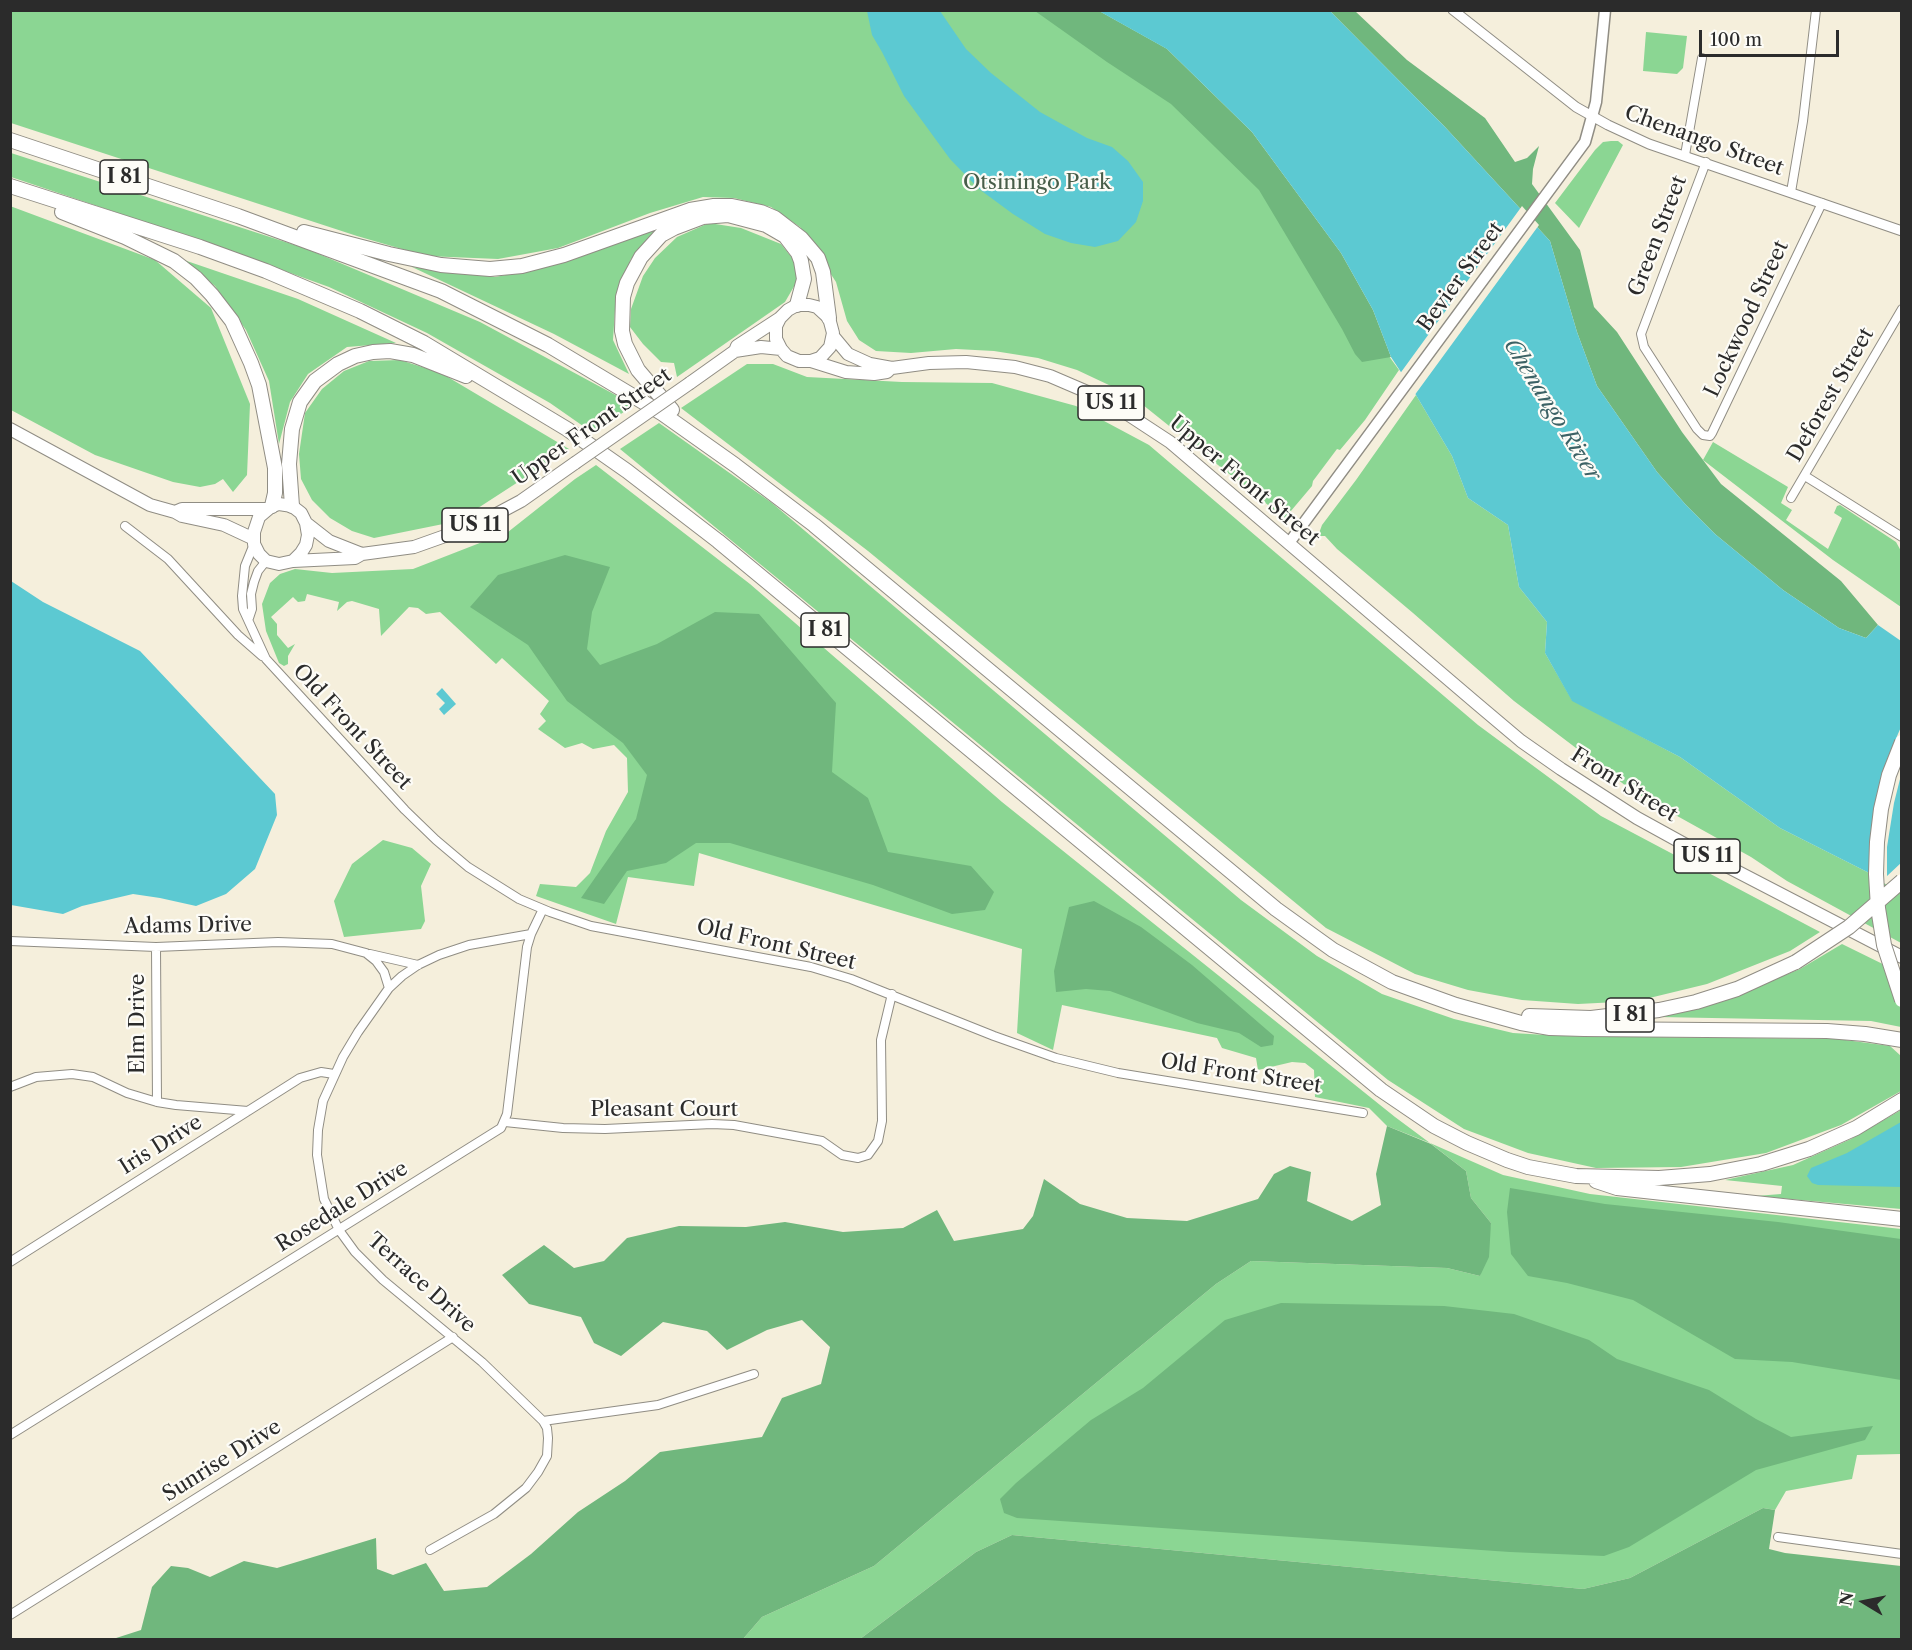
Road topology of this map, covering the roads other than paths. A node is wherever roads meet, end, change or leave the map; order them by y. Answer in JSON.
{"nodes":[{"id":1,"x":1605,"y":10,"type":"edge"},
{"id":2,"x":1816,"y":10,"type":"edge"},
{"id":3,"x":1454,"y":11,"type":"edge"},
{"id":4,"x":1702,"y":58,"type":"dead end"},
{"id":5,"x":1592,"y":116,"type":"junction"},
{"id":6,"x":10,"y":140,"type":"edge"},
{"id":7,"x":1685,"y":155,"type":"junction"},
{"id":8,"x":1706,"y":162,"type":"junction"},
{"id":9,"x":10,"y":188,"type":"edge"},
{"id":10,"x":1791,"y":192,"type":"junction"},
{"id":11,"x":1821,"y":203,"type":"junction"},
{"id":12,"x":238,"y":216,"type":"junction"},
{"id":13,"x":1902,"y":231,"type":"edge"},
{"id":14,"x":797,"y":305,"type":"junction"},
{"id":15,"x":1902,"y":309,"type":"edge"},
{"id":16,"x":780,"y":318,"type":"junction"},
{"id":17,"x":829,"y":318,"type":"junction"},
{"id":18,"x":833,"y":336,"type":"junction"},
{"id":19,"x":781,"y":350,"type":"junction"},
{"id":20,"x":735,"y":351,"type":"junction"},
{"id":21,"x":811,"y":361,"type":"junction"},
{"id":22,"x":892,"y":368,"type":"junction"},
{"id":23,"x":509,"y":393,"type":"junction"},
{"id":24,"x":10,"y":429,"type":"edge"},
{"id":25,"x":1697,"y":429,"type":"joint"},
{"id":26,"x":695,"y":436,"type":"junction"},
{"id":27,"x":1805,"y":476,"type":"junction"},
{"id":28,"x":1791,"y":498,"type":"dead end"},
{"id":29,"x":292,"y":506,"type":"junction"},
{"id":30,"x":269,"y":507,"type":"junction"},
{"id":31,"x":175,"y":512,"type":"junction"},
{"id":32,"x":306,"y":524,"type":"junction"},
{"id":33,"x":125,"y":526,"type":"dead end"},
{"id":34,"x":1902,"y":537,"type":"edge"},
{"id":35,"x":254,"y":542,"type":"junction"},
{"id":36,"x":1289,"y":543,"type":"junction"},
{"id":37,"x":362,"y":554,"type":"junction"},
{"id":38,"x":266,"y":561,"type":"junction"},
{"id":39,"x":293,"y":561,"type":"junction"},
{"id":40,"x":249,"y":618,"type":"junction"},
{"id":41,"x":266,"y":658,"type":"junction"},
{"id":42,"x":1521,"y":741,"type":"joint"},
{"id":43,"x":1902,"y":742,"type":"edge"},
{"id":44,"x":1902,"y":881,"type":"edge"},
{"id":45,"x":543,"y":909,"type":"junction"},
{"id":46,"x":531,"y":934,"type":"junction"},
{"id":47,"x":10,"y":941,"type":"edge"},
{"id":48,"x":156,"y":947,"type":"junction"},
{"id":49,"x":366,"y":953,"type":"junction"},
{"id":50,"x":1902,"y":957,"type":"edge"},
{"id":51,"x":418,"y":965,"type":"junction"},
{"id":52,"x":389,"y":988,"type":"junction"},
{"id":53,"x":892,"y":994,"type":"junction"},
{"id":54,"x":1902,"y":1000,"type":"edge"},
{"id":55,"x":1456,"y":1005,"type":"junction"},
{"id":56,"x":1902,"y":1040,"type":"edge"},
{"id":57,"x":334,"y":1074,"type":"junction"},
{"id":58,"x":10,"y":1087,"type":"edge"},
{"id":59,"x":1902,"y":1100,"type":"edge"},
{"id":60,"x":157,"y":1102,"type":"junction"},
{"id":61,"x":248,"y":1111,"type":"junction"},
{"id":62,"x":1364,"y":1113,"type":"dead end"},
{"id":63,"x":505,"y":1122,"type":"junction"},
{"id":64,"x":1576,"y":1176,"type":"junction"},
{"id":65,"x":1902,"y":1219,"type":"edge"},
{"id":66,"x":339,"y":1230,"type":"junction"},
{"id":67,"x":10,"y":1262,"type":"edge"},
{"id":68,"x":453,"y":1337,"type":"junction"},
{"id":69,"x":754,"y":1374,"type":"dead end"},
{"id":70,"x":543,"y":1421,"type":"junction"},
{"id":71,"x":10,"y":1435,"type":"edge"},
{"id":72,"x":1778,"y":1537,"type":"dead end"},
{"id":73,"x":430,"y":1550,"type":"dead end"},
{"id":74,"x":1902,"y":1554,"type":"edge"},
{"id":75,"x":10,"y":1615,"type":"edge"}],
"edges":[{"from":1,"to":5,"type":"main road","name":"Bevier Street"},
{"from":2,"to":10,"type":"street"},
{"from":3,"to":5,"type":"street","name":"Chenango Street"},
{"from":4,"to":7,"type":"street"},
{"from":5,"to":7,"type":"street","name":"Chenango Street"},
{"from":5,"to":36,"type":"main road","name":"Bevier Street"},
{"from":6,"to":12,"type":"highway","number":"I 81"},
{"from":7,"to":8,"type":"street","name":"Chenango Street"},
{"from":8,"to":10,"type":"street","name":"Chenango Street"},
{"from":8,"to":25,"type":"street","name":"Green Street"},
{"from":9,"to":23,"type":"highway","number":"I 81"},
{"from":9,"to":30,"type":"highway"},
{"from":10,"to":11,"type":"street","name":"Chenango Street"},
{"from":11,"to":13,"type":"street","name":"Chenango Street"},
{"from":11,"to":25,"type":"street","name":"Lockwood Street"},
{"from":12,"to":17,"type":"highway"},
{"from":12,"to":26,"type":"highway","number":"I 81"},
{"from":14,"to":16,"type":"main road","name":"Upper Front Street","number":"US 11"},
{"from":14,"to":17,"type":"main road"},
{"from":14,"to":26,"type":"highway"},
{"from":15,"to":27,"type":"street","name":"Deforest Street"},
{"from":16,"to":19,"type":"main road"},
{"from":16,"to":20,"type":"main road","name":"Upper Front Street","number":"US 11"},
{"from":17,"to":18,"type":"main road"},
{"from":18,"to":21,"type":"main road"},
{"from":18,"to":22,"type":"main road","name":"Upper Front Street","number":"US 11"},
{"from":19,"to":20,"type":"main road","name":"Upper Front Street","number":"US 11"},
{"from":19,"to":21,"type":"main road","name":"Upper Front Street","number":"US 11"},
{"from":20,"to":37,"type":"main road","name":"Upper Front Street","number":"US 11","bridge":true},
{"from":21,"to":22,"type":"main road","name":"Upper Front Street","number":"US 11"},
{"from":22,"to":36,"type":"main road","name":"Upper Front Street","number":"US 11"},
{"from":23,"to":29,"type":"highway"},
{"from":23,"to":64,"type":"highway","number":"I 81"},
{"from":24,"to":31,"type":"main road"},
{"from":26,"to":55,"type":"highway","number":"I 81"},
{"from":27,"to":28,"type":"street","name":"Deforest Street"},
{"from":27,"to":34,"type":"street"},
{"from":29,"to":30,"type":"main road"},
{"from":29,"to":32,"type":"main road","name":"Upper Front Street","number":"US 11"},
{"from":30,"to":31,"type":"main road"},
{"from":30,"to":35,"type":"main road"},
{"from":31,"to":35,"type":"main road"},
{"from":32,"to":37,"type":"main road","name":"Upper Front Street","number":"US 11"},
{"from":32,"to":39,"type":"main road"},
{"from":33,"to":41,"type":"street","name":"Old Front Street"},
{"from":35,"to":38,"type":"main road"},
{"from":35,"to":40,"type":"street","name":"Old Front Street"},
{"from":36,"to":42,"type":"main road","name":"Upper Front Street","number":"US 11"},
{"from":37,"to":39,"type":"main road","name":"Upper Front Street","number":"US 11"},
{"from":38,"to":39,"type":"main road","name":"Upper Front Street","number":"US 11"},
{"from":38,"to":40,"type":"street","name":"Old Front Street"},
{"from":40,"to":41,"type":"street","name":"Old Front Street"},
{"from":41,"to":45,"type":"street","name":"Old Front Street"},
{"from":42,"to":50,"type":"main road","name":"Front Street","number":"US 11"},
{"from":43,"to":54,"type":"highway","bridge":true},
{"from":44,"to":55,"type":"highway","number":"I 81","bridge":true},
{"from":45,"to":46,"type":"street"},
{"from":45,"to":53,"type":"street","name":"Old Front Street"},
{"from":46,"to":51,"type":"street","name":"Terrace Drive"},
{"from":46,"to":63,"type":"street"},
{"from":47,"to":48,"type":"street","name":"Adams Drive"},
{"from":48,"to":49,"type":"street","name":"Adams Drive"},
{"from":48,"to":60,"type":"street","name":"Elm Drive"},
{"from":49,"to":51,"type":"street","name":"Adams Drive"},
{"from":49,"to":52,"type":"street"},
{"from":51,"to":52,"type":"street","name":"Terrace Drive"},
{"from":52,"to":57,"type":"street","name":"Terrace Drive"},
{"from":53,"to":62,"type":"street","name":"Old Front Street"},
{"from":53,"to":63,"type":"street","name":"Pleasant Court"},
{"from":55,"to":56,"type":"highway"},
{"from":57,"to":61,"type":"street","name":"Iris Drive"},
{"from":57,"to":66,"type":"street","name":"Terrace Drive"},
{"from":58,"to":60,"type":"street"},
{"from":59,"to":64,"type":"highway","number":"I 81"},
{"from":60,"to":61,"type":"street"},
{"from":61,"to":67,"type":"street","name":"Iris Drive"},
{"from":63,"to":66,"type":"street","name":"Rosedale Drive"},
{"from":64,"to":65,"type":"highway"},
{"from":66,"to":68,"type":"street","name":"Terrace Drive"},
{"from":66,"to":71,"type":"street","name":"Rosedale Drive"},
{"from":68,"to":70,"type":"street","name":"Terrace Drive"},
{"from":68,"to":75,"type":"street","name":"Sunrise Drive"},
{"from":69,"to":70,"type":"street"},
{"from":70,"to":73,"type":"street"},
{"from":72,"to":74,"type":"street"}]}
